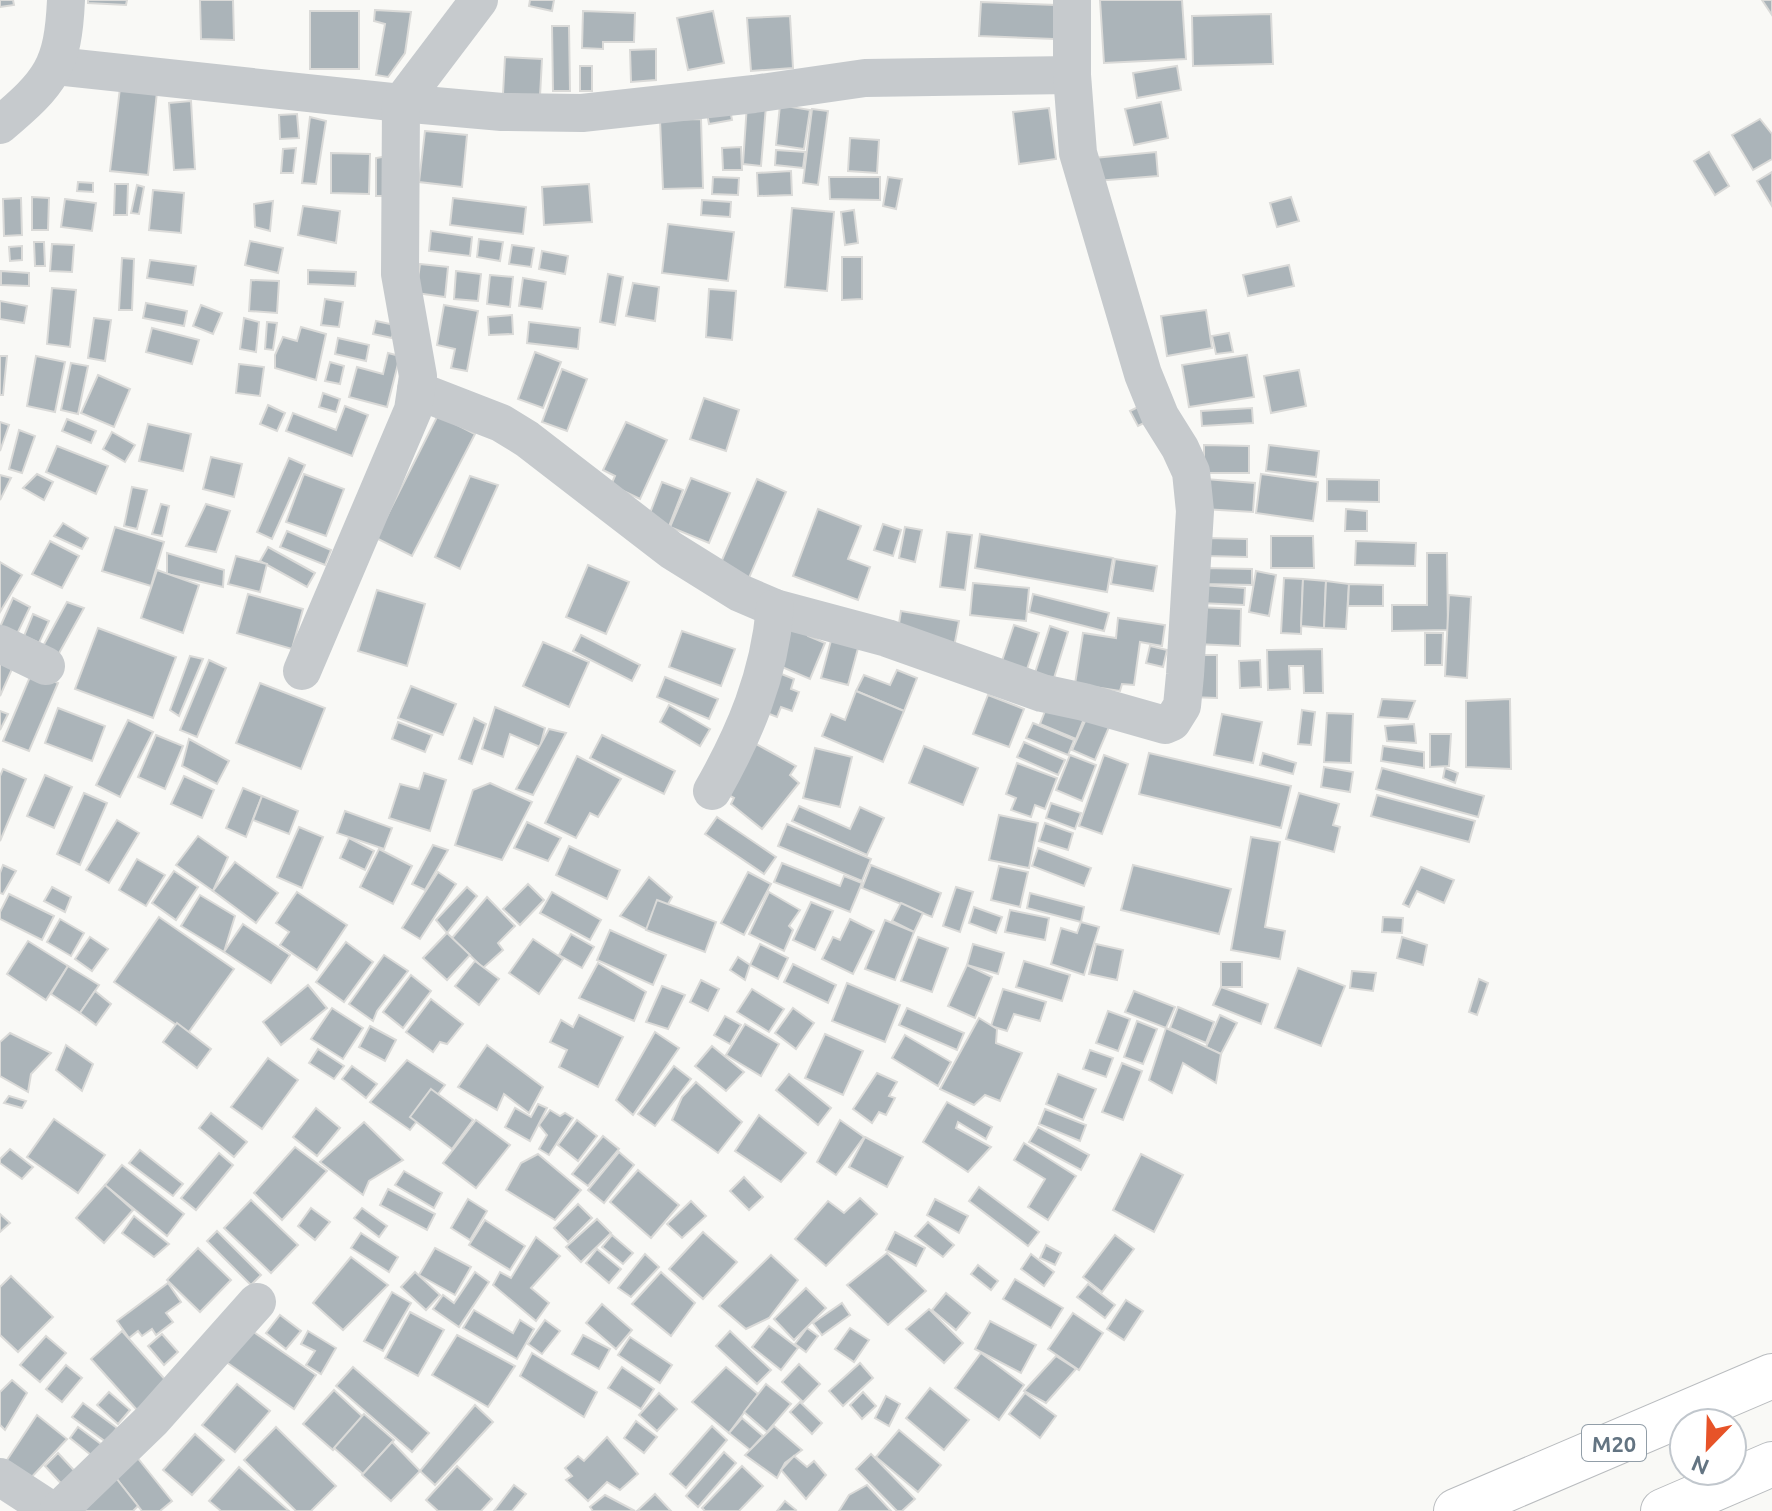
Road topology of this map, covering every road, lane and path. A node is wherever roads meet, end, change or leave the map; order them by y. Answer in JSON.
{"nodes":[{"id":1,"x":66,"y":0,"type":"edge"},
{"id":2,"x":479,"y":0,"type":"edge"},
{"id":3,"x":1072,"y":0,"type":"edge"},
{"id":4,"x":56,"y":66,"type":"junction"},
{"id":5,"x":1072,"y":75,"type":"junction"},
{"id":6,"x":401,"y":103,"type":"junction"},
{"id":7,"x":0,"y":125,"type":"edge"},
{"id":8,"x":416,"y":390,"type":"junction"},
{"id":9,"x":775,"y":608,"type":"junction"},
{"id":10,"x":0,"y":644,"type":"edge"},
{"id":11,"x":46,"y":666,"type":"dead end"},
{"id":12,"x":302,"y":671,"type":"dead end"},
{"id":13,"x":712,"y":791,"type":"dead end"},
{"id":14,"x":257,"y":1302,"type":"dead end"},
{"id":15,"x":1772,"y":1376,"type":"edge"},
{"id":16,"x":1772,"y":1464,"type":"edge"},
{"id":17,"x":0,"y":1477,"type":"edge"},
{"id":18,"x":55,"y":1511,"type":"edge"},
{"id":19,"x":1456,"y":1511,"type":"edge"},
{"id":20,"x":1663,"y":1511,"type":"edge"}],
"edges":[{"from":1,"to":4,"type":"street"},
{"from":2,"to":6,"type":"street"},
{"from":3,"to":5,"type":"street"},
{"from":4,"to":6,"type":"street"},
{"from":4,"to":7,"type":"street"},
{"from":5,"to":6,"type":"street"},
{"from":5,"to":9,"type":"street"},
{"from":6,"to":8,"type":"street"},
{"from":8,"to":9,"type":"street"},
{"from":8,"to":12,"type":"street"},
{"from":9,"to":13,"type":"street"},
{"from":10,"to":11,"type":"street"},
{"from":14,"to":18,"type":"street"},
{"from":15,"to":19,"type":"highway","number":"M20"},
{"from":16,"to":20,"type":"highway"},
{"from":17,"to":18,"type":"street"}]}
